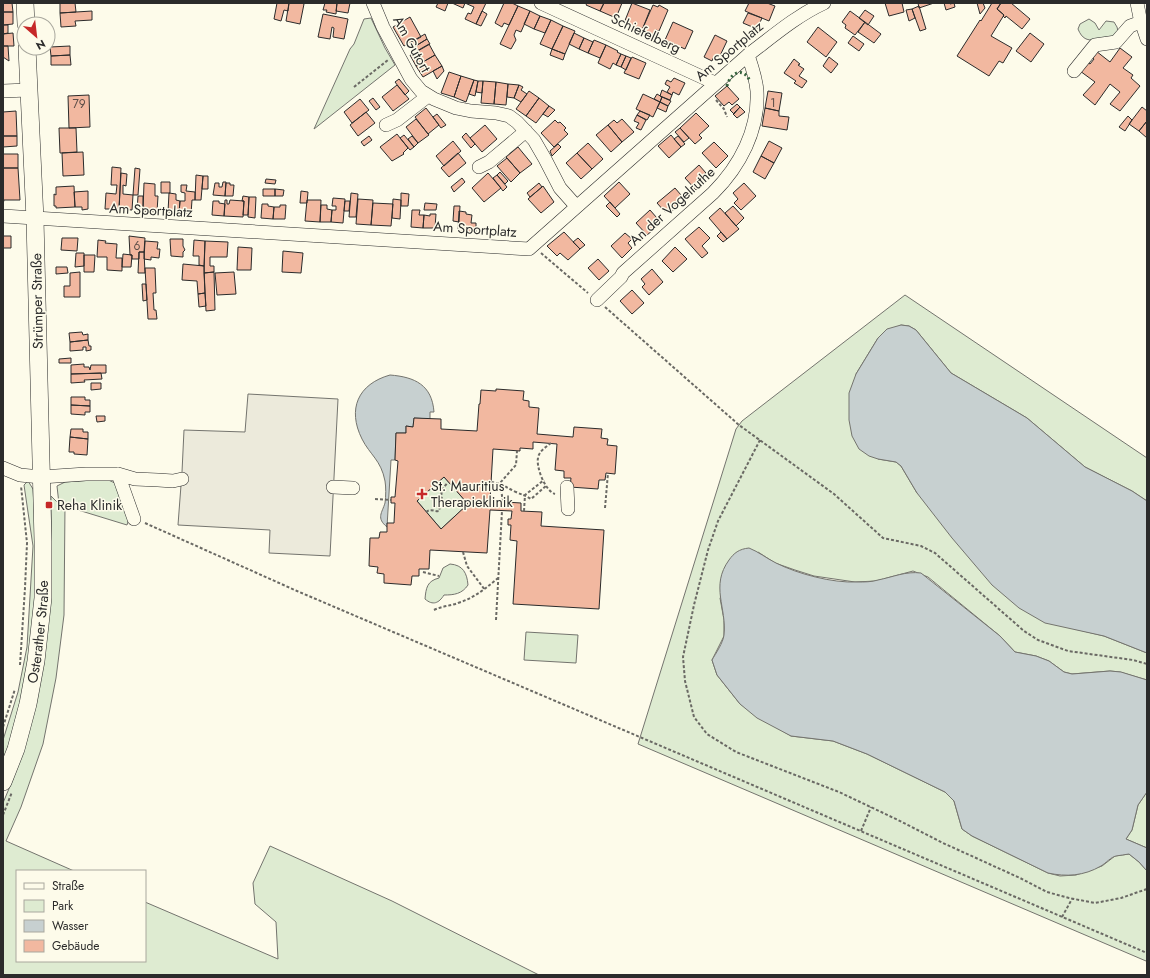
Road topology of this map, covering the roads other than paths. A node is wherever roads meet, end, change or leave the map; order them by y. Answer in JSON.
{"nodes":[{"id":1,"x":26,"y":3,"type":"edge"},
{"id":2,"x":373,"y":3,"type":"edge"},
{"id":3,"x":541,"y":3,"type":"edge"},
{"id":4,"x":824,"y":3,"type":"edge"},
{"id":5,"x":1137,"y":3,"type":"edge"},
{"id":6,"x":26,"y":16,"type":"edge"},
{"id":7,"x":1141,"y":22,"type":"junction"},
{"id":8,"x":1147,"y":39,"type":"edge"},
{"id":9,"x":748,"y":55,"type":"junction"},
{"id":10,"x":27,"y":56,"type":"edge"},
{"id":11,"x":1074,"y":71,"type":"dead end"},
{"id":12,"x":711,"y":87,"type":"junction"},
{"id":13,"x":28,"y":90,"type":"junction"},
{"id":14,"x":3,"y":91,"type":"edge"},
{"id":15,"x":428,"y":96,"type":"junction"},
{"id":16,"x":386,"y":125,"type":"dead end"},
{"id":17,"x":526,"y":132,"type":"junction"},
{"id":18,"x":479,"y":167,"type":"dead end"},
{"id":19,"x":576,"y":206,"type":"junction"},
{"id":20,"x":3,"y":216,"type":"edge"},
{"id":21,"x":35,"y":219,"type":"junction"},
{"id":22,"x":597,"y":300,"type":"road end"},
{"id":23,"x":3,"y":468,"type":"edge"},
{"id":24,"x":118,"y":474,"type":"junction"},
{"id":25,"x":41,"y":477,"type":"junction"},
{"id":26,"x":334,"y":487,"type":"dead end"},
{"id":27,"x":353,"y":488,"type":"dead end"},
{"id":28,"x":566,"y":490,"type":"road end"},
{"id":29,"x":568,"y":509,"type":"dead end"},
{"id":30,"x":134,"y":519,"type":"road end"},
{"id":31,"x":3,"y":782,"type":"edge"}],
"edges":[{"from":1,"to":6,"type":"main road"},
{"from":2,"to":15,"type":"street","name":"Am Gutort"},
{"from":3,"to":12,"type":"street","name":"Schiefelberg"},
{"from":4,"to":9,"type":"street","name":"Am Sportplatz"},
{"from":5,"to":7,"type":"street"},
{"from":7,"to":8,"type":"street"},
{"from":7,"to":11,"type":"street"},
{"from":9,"to":12,"type":"street","name":"Am Sportplatz"},
{"from":9,"to":22,"type":"street","name":"An der Vogelruthe"},
{"from":10,"to":13,"type":"main road","name":"Strümper Straße"},
{"from":12,"to":19,"type":"street","name":"Am Sportplatz"},
{"from":13,"to":14,"type":"street"},
{"from":13,"to":21,"type":"main road","name":"Strümper Straße"},
{"from":15,"to":16,"type":"street"},
{"from":15,"to":17,"type":"street","name":"Am Gutort"},
{"from":17,"to":18,"type":"street"},
{"from":17,"to":19,"type":"street","name":"Am Gutort"},
{"from":19,"to":21,"type":"street","name":"Am Sportplatz"},
{"from":20,"to":21,"type":"street","name":"Am Sportplatz"},
{"from":21,"to":25,"type":"main road","name":"Strümper Straße"},
{"from":23,"to":25,"type":"street"},
{"from":24,"to":24,"type":"street"},
{"from":24,"to":25,"type":"street"},
{"from":24,"to":30,"type":"street"},
{"from":25,"to":31,"type":"main road","name":"Osterather Straße"},
{"from":26,"to":27,"type":"street"},
{"from":28,"to":29,"type":"street"}]}
